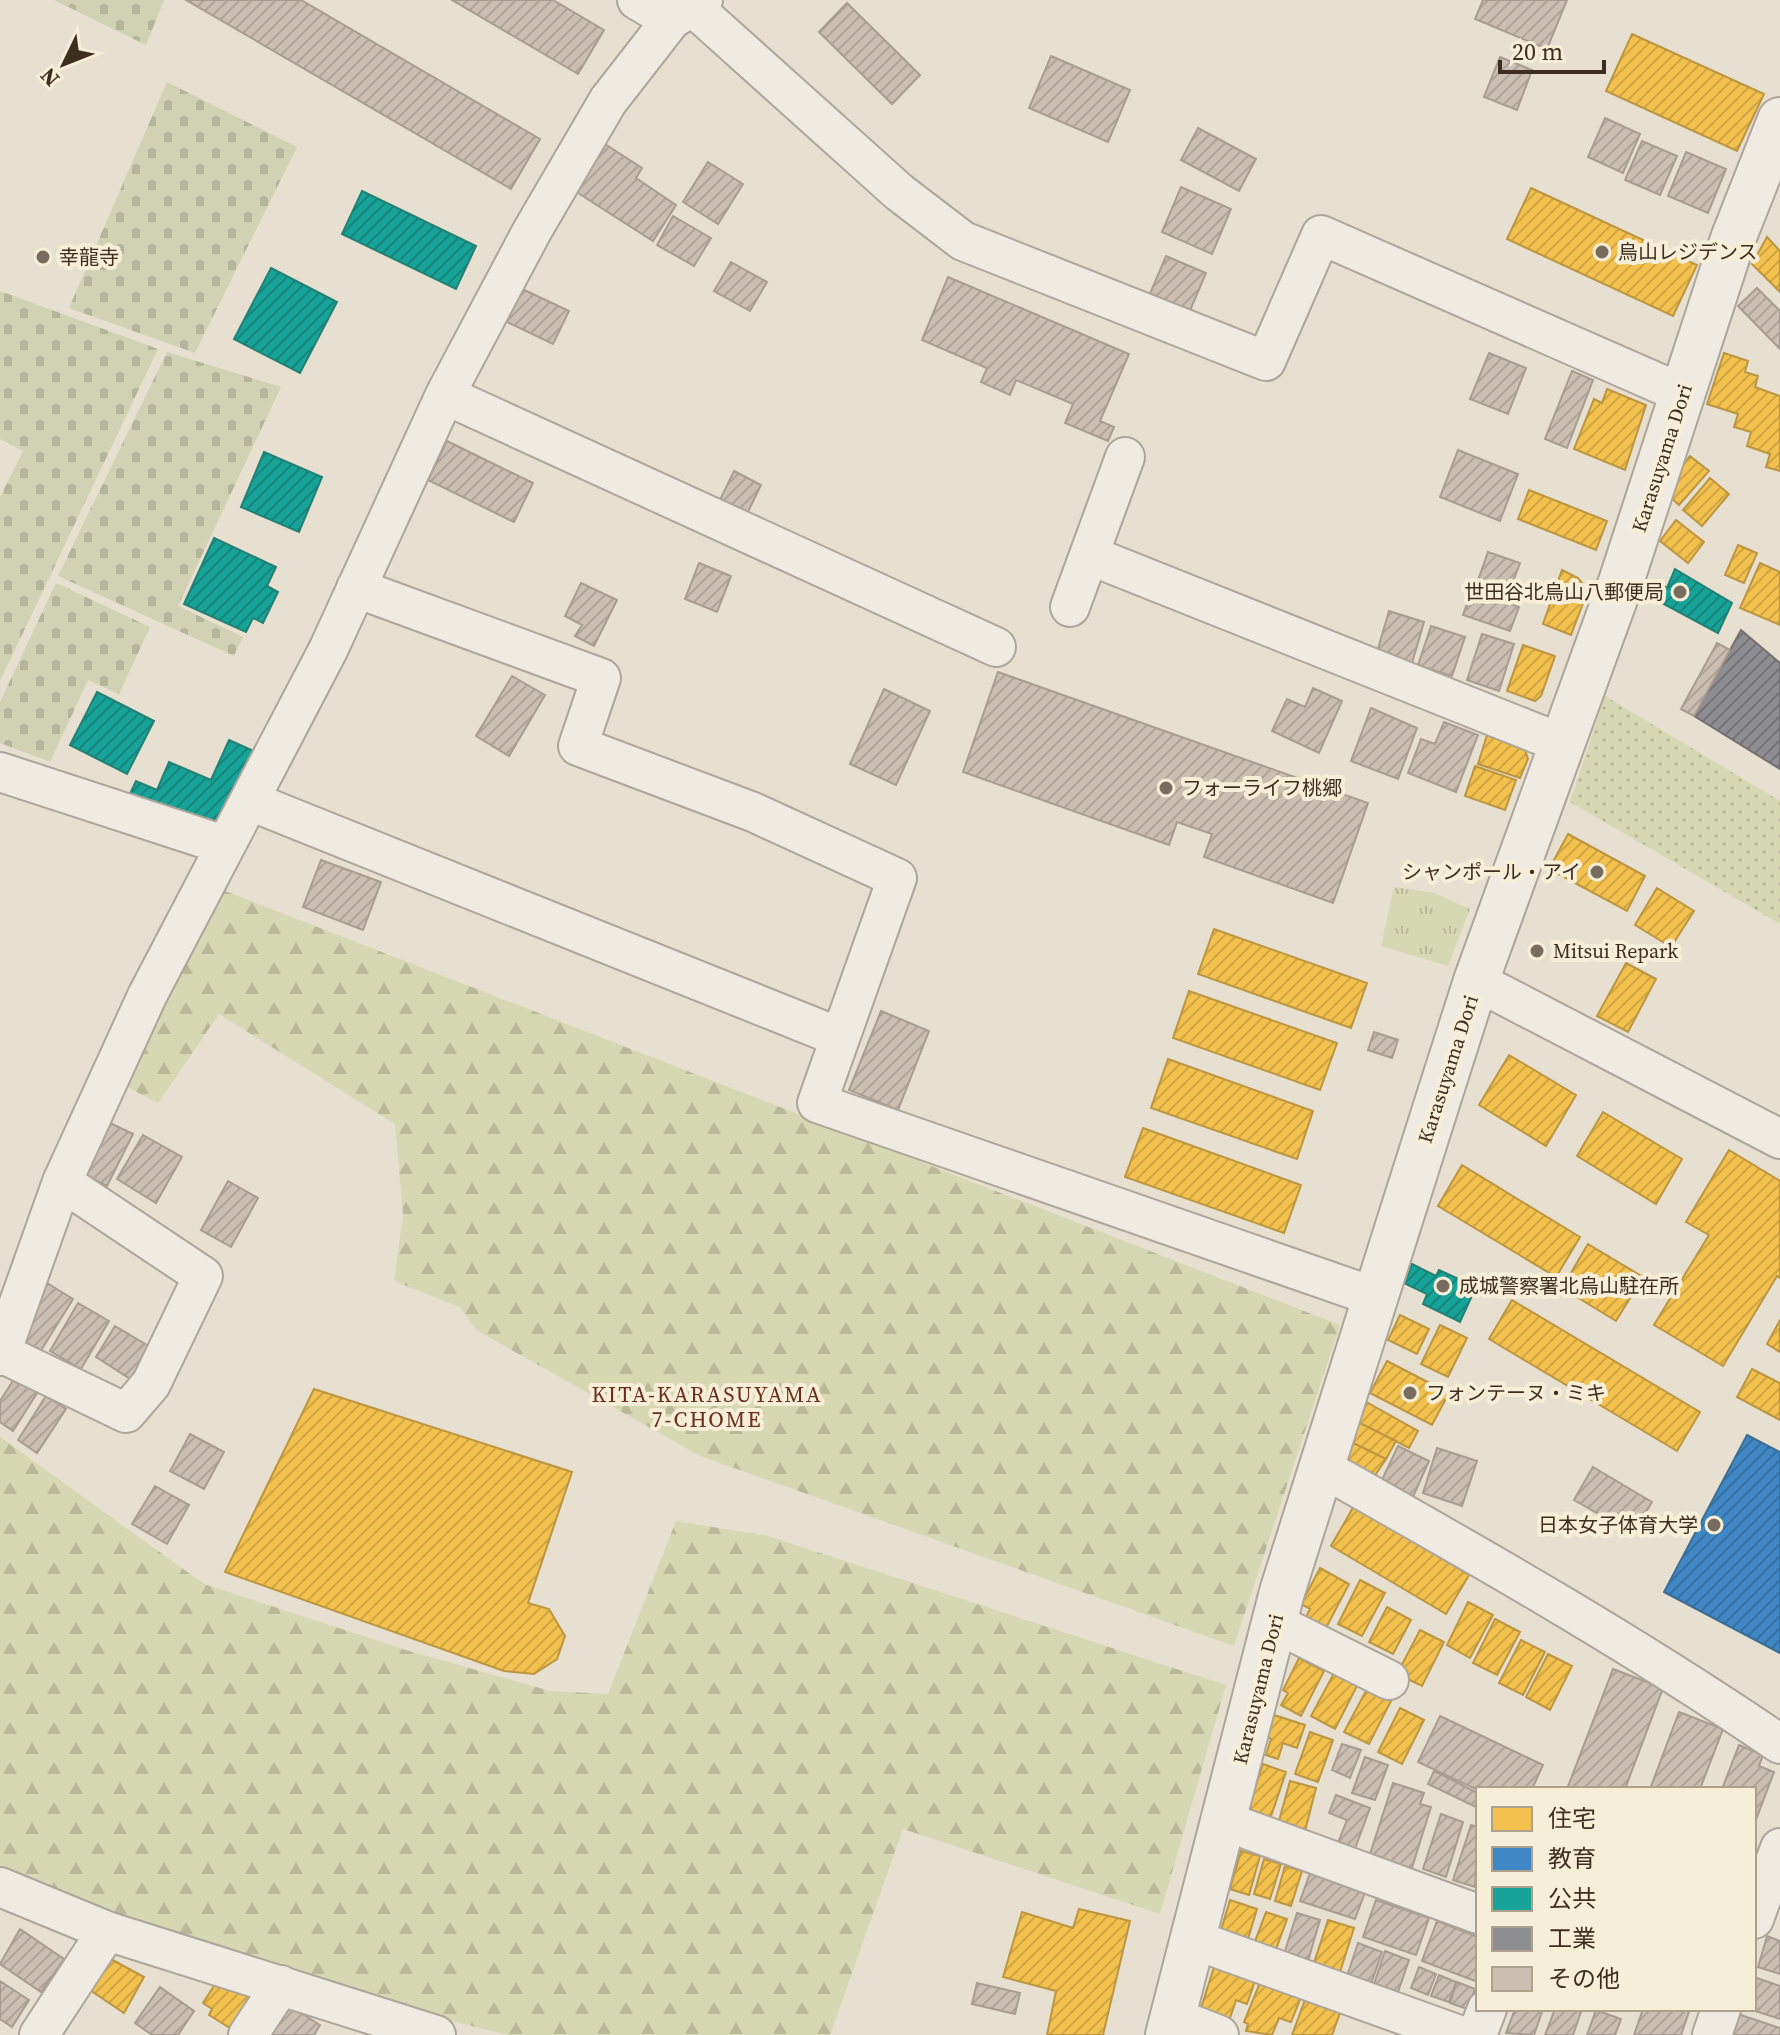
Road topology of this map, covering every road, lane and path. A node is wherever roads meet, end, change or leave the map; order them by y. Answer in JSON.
{"nodes":[{"id":1,"x":637,"y":0,"type":"edge"},
{"id":2,"x":690,"y":7,"type":"edge"},
{"id":3,"x":1780,"y":120,"type":"edge"},
{"id":4,"x":1683,"y":394,"type":"junction"},
{"id":5,"x":445,"y":395,"type":"junction"},
{"id":6,"x":1125,"y":457,"type":"dead end"},
{"id":7,"x":1089,"y":555,"type":"junction"},
{"id":8,"x":356,"y":588,"type":"junction"},
{"id":9,"x":1070,"y":607,"type":"dead end"},
{"id":10,"x":996,"y":647,"type":"dead end"},
{"id":11,"x":1563,"y":744,"type":"junction"},
{"id":12,"x":0,"y":772,"type":"edge"},
{"id":13,"x":250,"y":801,"type":"junction"},
{"id":14,"x":224,"y":845,"type":"junction"},
{"id":15,"x":1476,"y":981,"type":"junction"},
{"id":16,"x":839,"y":1037,"type":"junction"},
{"id":17,"x":1780,"y":1139,"type":"edge"},
{"id":18,"x":62,"y":1182,"type":"junction"},
{"id":19,"x":1375,"y":1297,"type":"junction"},
{"id":20,"x":1,"y":1354,"type":"edge"},
{"id":21,"x":1321,"y":1467,"type":"junction"},
{"id":22,"x":1275,"y":1623,"type":"junction"},
{"id":23,"x":1389,"y":1680,"type":"dead end"},
{"id":24,"x":1780,"y":1744,"type":"edge"},
{"id":25,"x":1224,"y":1821,"type":"junction"},
{"id":26,"x":1780,"y":1848,"type":"edge"},
{"id":27,"x":0,"y":1887,"type":"edge"},
{"id":28,"x":1476,"y":1913,"type":"edge"},
{"id":29,"x":1756,"y":1914,"type":"edge"},
{"id":30,"x":107,"y":1931,"type":"junction"},
{"id":31,"x":1195,"y":1940,"type":"junction"},
{"id":32,"x":281,"y":1985,"type":"junction"},
{"id":33,"x":1486,"y":2011,"type":"edge"},
{"id":34,"x":1720,"y":2011,"type":"edge"},
{"id":35,"x":1170,"y":2026,"type":"edge"},
{"id":36,"x":39,"y":2035,"type":"edge"},
{"id":37,"x":248,"y":2035,"type":"edge"},
{"id":38,"x":436,"y":2035,"type":"edge"},
{"id":39,"x":1219,"y":2035,"type":"edge"},
{"id":40,"x":1459,"y":2035,"type":"edge"},
{"id":41,"x":1477,"y":2035,"type":"edge"},
{"id":42,"x":1712,"y":2035,"type":"edge"}],
"edges":[{"from":1,"to":2,"type":"street"},
{"from":2,"to":4,"type":"street"},
{"from":2,"to":5,"type":"street"},
{"from":3,"to":4,"type":"street","name":"Karasuyama Dori"},
{"from":4,"to":11,"type":"street","name":"Karasuyama Dori"},
{"from":5,"to":8,"type":"street"},
{"from":5,"to":10,"type":"street"},
{"from":6,"to":7,"type":"street"},
{"from":7,"to":9,"type":"street"},
{"from":7,"to":11,"type":"street"},
{"from":8,"to":13,"type":"street"},
{"from":8,"to":16,"type":"street"},
{"from":11,"to":15,"type":"street","name":"Karasuyama Dori"},
{"from":12,"to":14,"type":"street"},
{"from":13,"to":14,"type":"street"},
{"from":13,"to":16,"type":"street"},
{"from":14,"to":18,"type":"street"},
{"from":15,"to":17,"type":"street"},
{"from":15,"to":19,"type":"street","name":"Karasuyama Dori"},
{"from":16,"to":19,"type":"street"},
{"from":18,"to":20,"type":"street"},
{"from":18,"to":20,"type":"street"},
{"from":19,"to":21,"type":"street","name":"Karasuyama Dori"},
{"from":21,"to":22,"type":"street","name":"Karasuyama Dori"},
{"from":21,"to":24,"type":"street"},
{"from":22,"to":23,"type":"street"},
{"from":22,"to":25,"type":"street","name":"Karasuyama Dori"},
{"from":25,"to":28,"type":"street"},
{"from":25,"to":31,"type":"street","name":"Karasuyama Dori"},
{"from":26,"to":29,"type":"street"},
{"from":27,"to":30,"type":"street"},
{"from":30,"to":32,"type":"street"},
{"from":30,"to":36,"type":"street"},
{"from":31,"to":35,"type":"street","name":"Karasuyama Dori"},
{"from":31,"to":40,"type":"street"},
{"from":32,"to":37,"type":"street"},
{"from":32,"to":38,"type":"street"},
{"from":33,"to":41,"type":"street"},
{"from":34,"to":42,"type":"street"},
{"from":35,"to":39,"type":"street"}]}
